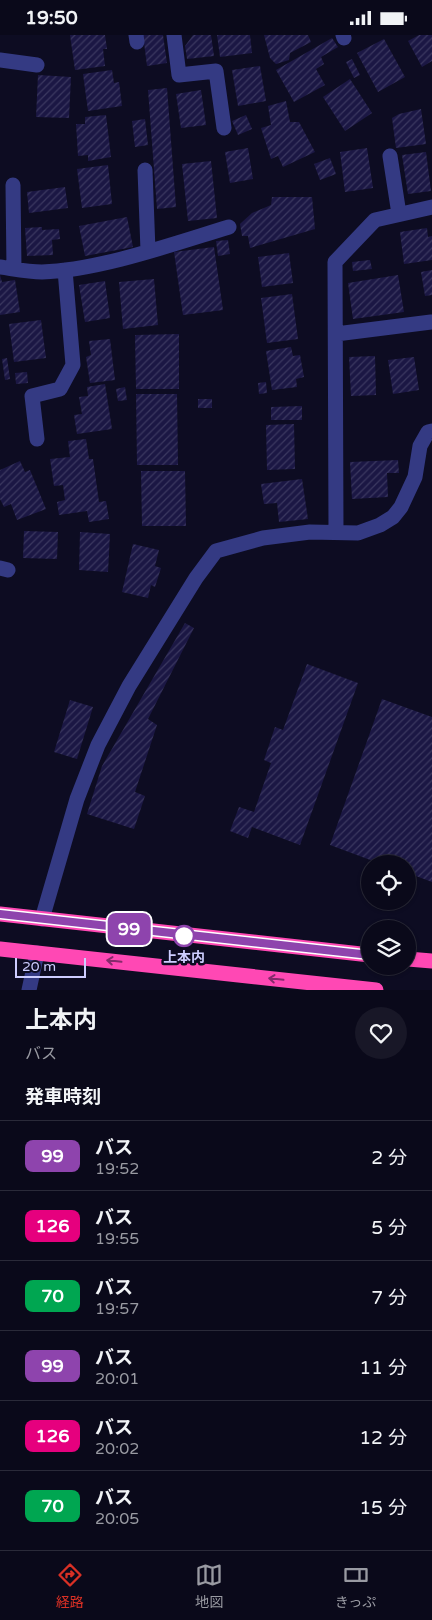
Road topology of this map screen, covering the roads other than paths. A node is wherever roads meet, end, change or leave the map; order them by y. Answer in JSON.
{"nodes":[{"id":1,"x":174,"y":35,"type":"edge"},
{"id":2,"x":0,"y":60,"type":"edge"},
{"id":3,"x":37,"y":65,"type":"dead end"},
{"id":4,"x":224,"y":128,"type":"dead end"},
{"id":5,"x":390,"y":156,"type":"dead end"},
{"id":6,"x":145,"y":170,"type":"dead end"},
{"id":7,"x":13,"y":185,"type":"dead end"},
{"id":8,"x":432,"y":207,"type":"edge"},
{"id":9,"x":399,"y":214,"type":"junction"},
{"id":10,"x":229,"y":227,"type":"dead end"},
{"id":11,"x":148,"y":251,"type":"junction"},
{"id":12,"x":7,"y":268,"type":"edge"},
{"id":13,"x":65,"y":270,"type":"junction"},
{"id":14,"x":431,"y":321,"type":"edge"},
{"id":15,"x":336,"y":334,"type":"junction"},
{"id":16,"x":432,"y":431,"type":"edge"},
{"id":17,"x":37,"y":439,"type":"dead end"},
{"id":18,"x":336,"y":531,"type":"junction"},
{"id":19,"x":0,"y":914,"type":"edge"},
{"id":20,"x":42,"y":919,"type":"junction"},
{"id":21,"x":0,"y":949,"type":"edge"},
{"id":22,"x":37,"y":953,"type":"junction"},
{"id":23,"x":361,"y":954,"type":"edge"},
{"id":24,"x":416,"y":960,"type":"edge"},
{"id":25,"x":432,"y":961,"type":"edge"},
{"id":26,"x":29,"y":990,"type":"edge"},
{"id":27,"x":376,"y":990,"type":"edge"}],
"edges":[{"from":1,"to":4,"type":"street"},
{"from":2,"to":3,"type":"street"},
{"from":5,"to":9,"type":"street"},
{"from":6,"to":11,"type":"street"},
{"from":7,"to":12,"type":"street"},
{"from":8,"to":9,"type":"street"},
{"from":9,"to":15,"type":"street"},
{"from":10,"to":11,"type":"street"},
{"from":11,"to":13,"type":"street"},
{"from":12,"to":13,"type":"street"},
{"from":13,"to":17,"type":"street"},
{"from":14,"to":15,"type":"street"},
{"from":15,"to":18,"type":"street"},
{"from":16,"to":18,"type":"street"},
{"from":18,"to":20,"type":"street"},
{"from":19,"to":20,"type":"highway"},
{"from":20,"to":23,"type":"highway"},
{"from":21,"to":22,"type":"highway"},
{"from":22,"to":26,"type":"street"},
{"from":27,"to":22,"type":"highway","one_way":true},
{"from":24,"to":25,"type":"highway"}]}
